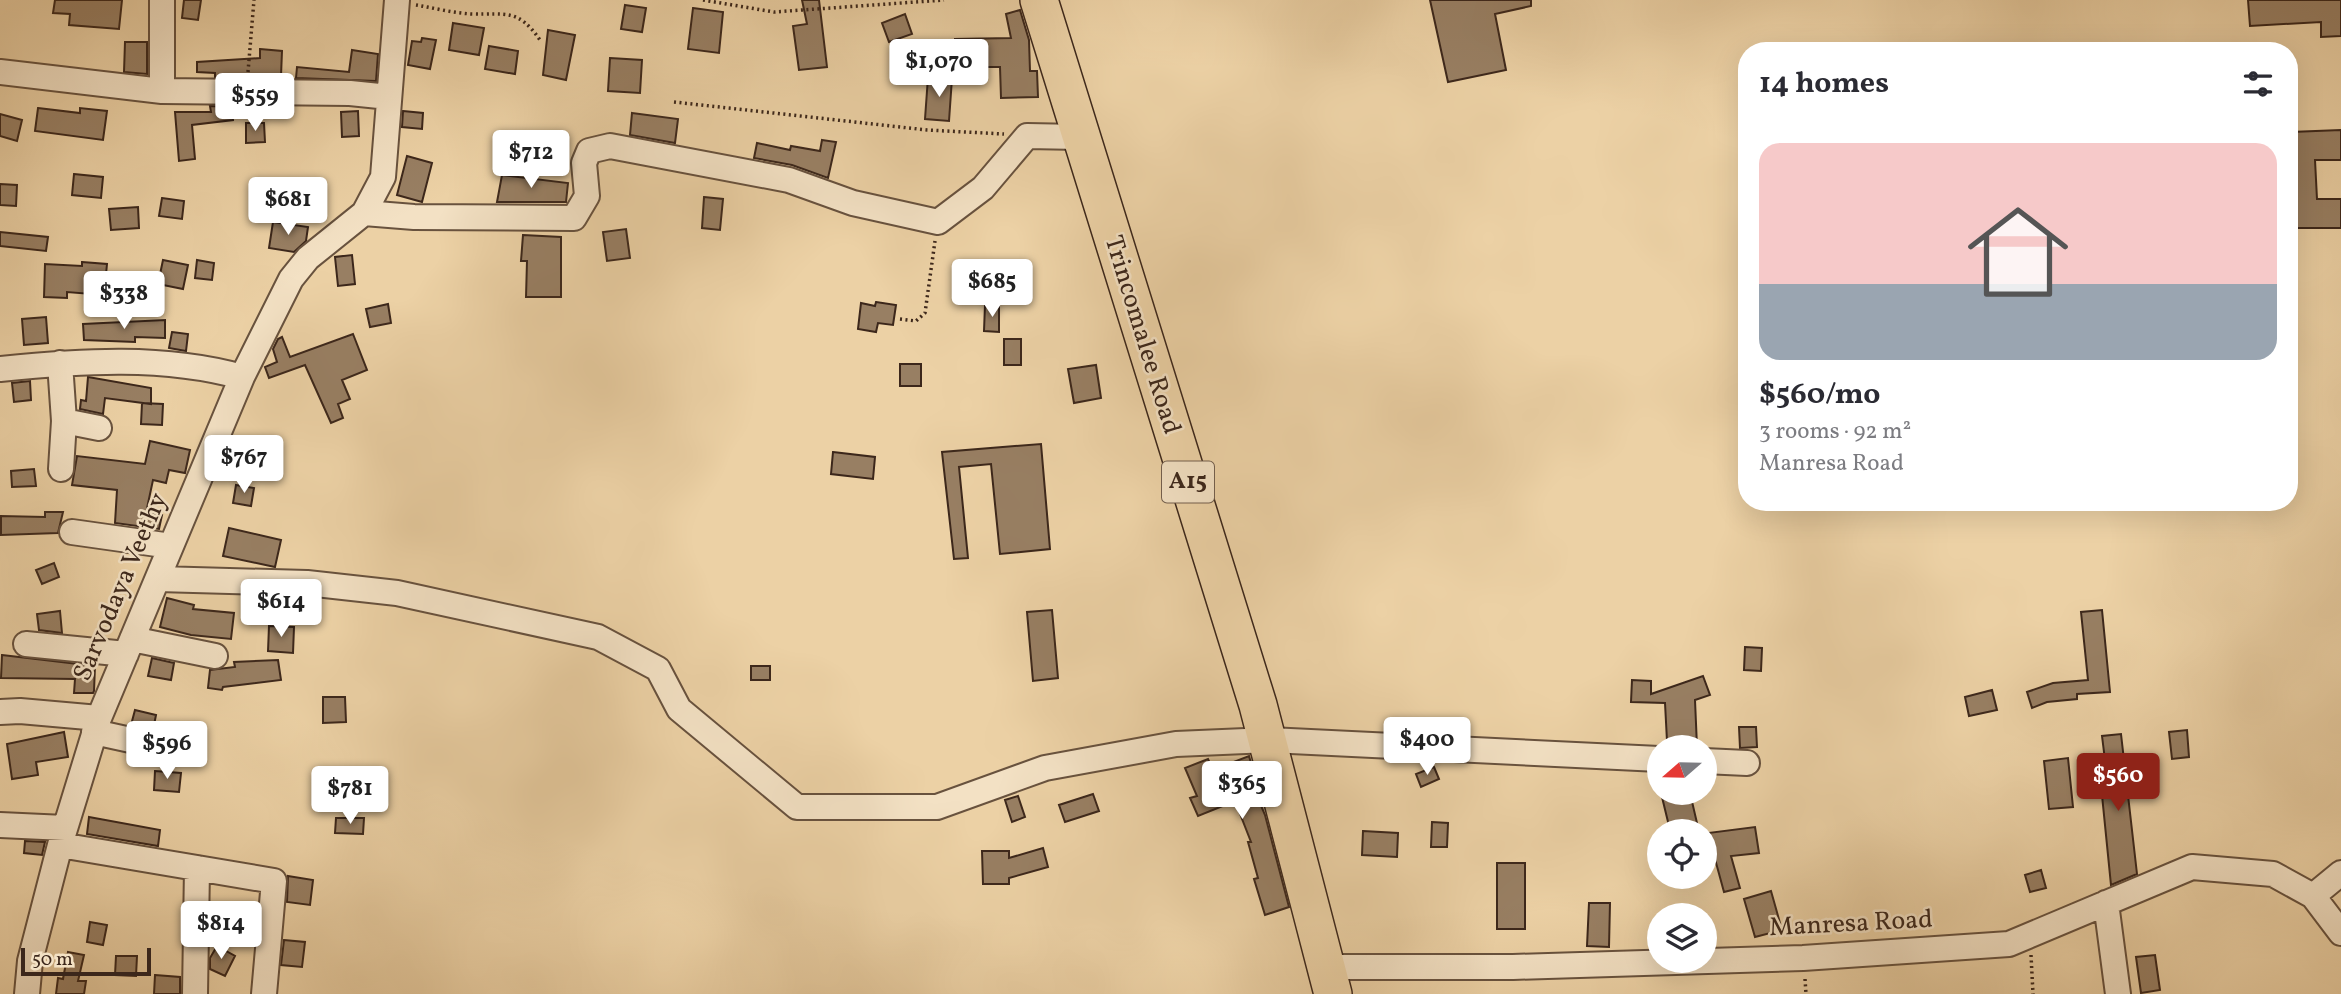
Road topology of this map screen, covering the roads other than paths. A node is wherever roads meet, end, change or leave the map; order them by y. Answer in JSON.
{"nodes":[{"id":1,"x":162,"y":0,"type":"edge"},
{"id":2,"x":1039,"y":0,"type":"edge"},
{"id":3,"x":397,"y":1,"type":"edge"},
{"id":4,"x":0,"y":72,"type":"edge"},
{"id":5,"x":162,"y":91,"type":"junction"},
{"id":6,"x":389,"y":97,"type":"junction"},
{"id":7,"x":1080,"y":136,"type":"junction"},
{"id":8,"x":364,"y":213,"type":"junction"},
{"id":9,"x":60,"y":363,"type":"junction"},
{"id":10,"x":0,"y":369,"type":"edge"},
{"id":11,"x":242,"y":377,"type":"junction"},
{"id":12,"x":64,"y":421,"type":"junction"},
{"id":13,"x":99,"y":428,"type":"dead end"},
{"id":14,"x":61,"y":469,"type":"dead end"},
{"id":15,"x":72,"y":532,"type":"dead end"},
{"id":16,"x":171,"y":546,"type":"junction"},
{"id":17,"x":158,"y":579,"type":"junction"},
{"id":18,"x":26,"y":645,"type":"dead end"},
{"id":19,"x":129,"y":647,"type":"junction"},
{"id":20,"x":215,"y":656,"type":"dead end"},
{"id":21,"x":0,"y":712,"type":"edge"},
{"id":22,"x":96,"y":725,"type":"junction"},
{"id":23,"x":1269,"y":740,"type":"junction"},
{"id":24,"x":149,"y":744,"type":"dead end"},
{"id":25,"x":1647,"y":758,"type":"edge"},
{"id":26,"x":1717,"y":762,"type":"edge"},
{"id":27,"x":1747,"y":763,"type":"dead end"},
{"id":28,"x":0,"y":825,"type":"edge"},
{"id":29,"x":63,"y":837,"type":"junction"},
{"id":30,"x":197,"y":868,"type":"junction"},
{"id":31,"x":2341,"y":873,"type":"edge"},
{"id":32,"x":2313,"y":896,"type":"junction"},
{"id":33,"x":2106,"y":902,"type":"junction"},
{"id":34,"x":2341,"y":933,"type":"edge"},
{"id":35,"x":1329,"y":981,"type":"edge"},
{"id":36,"x":27,"y":994,"type":"edge"},
{"id":37,"x":195,"y":994,"type":"edge"},
{"id":38,"x":264,"y":994,"type":"edge"},
{"id":39,"x":2118,"y":994,"type":"edge"}],
"edges":[{"from":1,"to":5,"type":"street"},
{"from":2,"to":7,"type":"highway","name":"Trincomalee Road","number":"A15"},
{"from":3,"to":6,"type":"street","name":"Sarvodaya Veethy"},
{"from":4,"to":5,"type":"street"},
{"from":5,"to":6,"type":"street"},
{"from":6,"to":8,"type":"street","name":"Sarvodaya Veethy"},
{"from":7,"to":8,"type":"street"},
{"from":7,"to":23,"type":"highway","name":"Trincomalee Road","number":"A15"},
{"from":8,"to":11,"type":"street","name":"Sarvodaya Veethy"},
{"from":9,"to":10,"type":"street"},
{"from":9,"to":11,"type":"street"},
{"from":9,"to":12,"type":"street"},
{"from":11,"to":16,"type":"street","name":"Sarvodaya Veethy"},
{"from":12,"to":13,"type":"street"},
{"from":12,"to":14,"type":"street"},
{"from":15,"to":16,"type":"street"},
{"from":16,"to":17,"type":"street","name":"Sarvodaya Veethy"},
{"from":17,"to":19,"type":"street","name":"Sarvodaya Veethy"},
{"from":17,"to":23,"type":"street"},
{"from":18,"to":19,"type":"street"},
{"from":19,"to":20,"type":"street"},
{"from":19,"to":22,"type":"street","name":"Sarvodaya Veethy"},
{"from":21,"to":22,"type":"street"},
{"from":22,"to":24,"type":"street"},
{"from":22,"to":29,"type":"street","name":"Sarvodaya Veethy"},
{"from":23,"to":25,"type":"street"},
{"from":23,"to":35,"type":"highway","name":"Trincomalee Road","number":"A15"},
{"from":26,"to":27,"type":"street"},
{"from":28,"to":29,"type":"street"},
{"from":29,"to":30,"type":"street"},
{"from":29,"to":36,"type":"street","name":"Sarvodaya Veethy"},
{"from":30,"to":37,"type":"street"},
{"from":30,"to":38,"type":"street"},
{"from":31,"to":32,"type":"street"},
{"from":32,"to":33,"type":"street","name":"Manresa Road"},
{"from":32,"to":34,"type":"street","name":"Manresa Road"},
{"from":33,"to":35,"type":"street","name":"Manresa Road"},
{"from":33,"to":39,"type":"street"}]}
